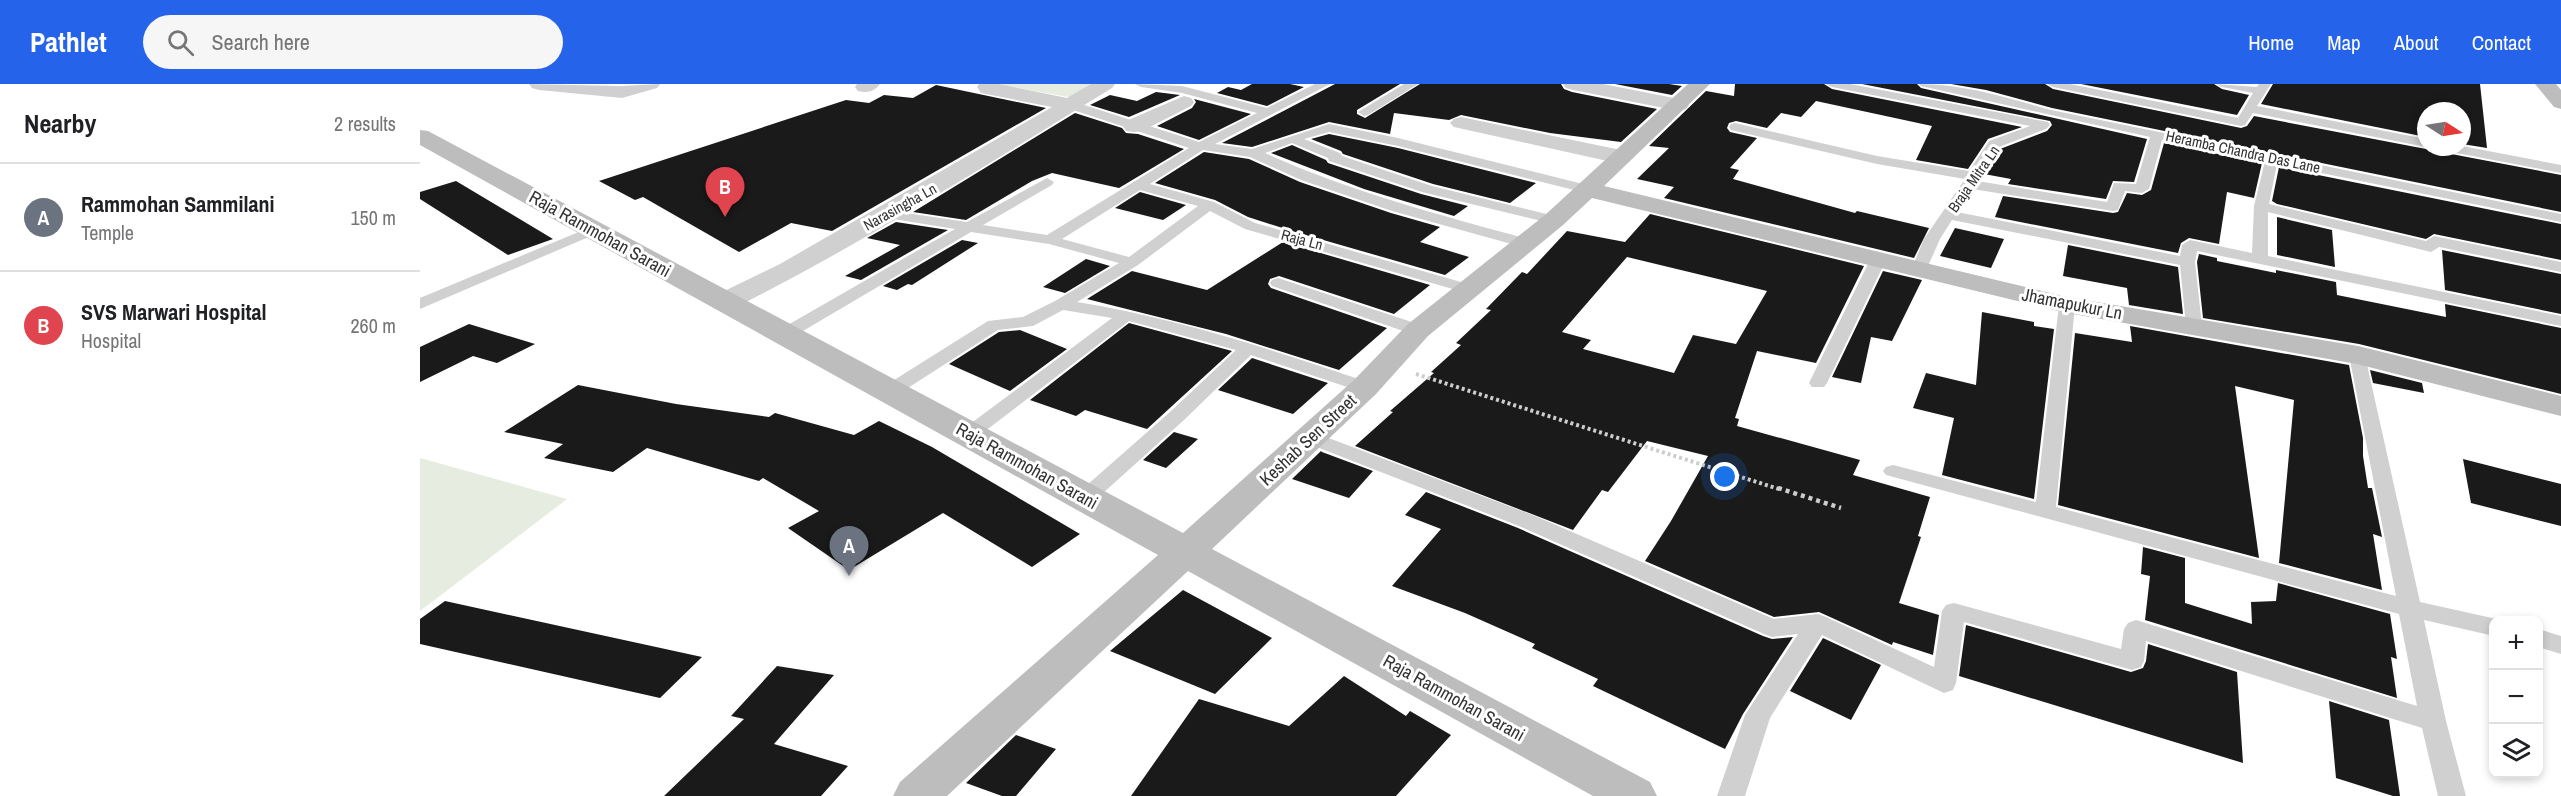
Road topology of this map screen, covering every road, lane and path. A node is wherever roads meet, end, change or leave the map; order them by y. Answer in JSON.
{"nodes":[{"id":1,"x":539,"y":84,"type":"edge"},
{"id":2,"x":650,"y":84,"type":"edge"},
{"id":3,"x":989,"y":84,"type":"edge"},
{"id":4,"x":1105,"y":84,"type":"edge"},
{"id":5,"x":1141,"y":84,"type":"edge"},
{"id":6,"x":1324,"y":84,"type":"edge"},
{"id":7,"x":1412,"y":84,"type":"edge"},
{"id":8,"x":1574,"y":84,"type":"edge"},
{"id":9,"x":1700,"y":84,"type":"edge"},
{"id":10,"x":1832,"y":84,"type":"edge"},
{"id":11,"x":1924,"y":84,"type":"edge"},
{"id":12,"x":2053,"y":84,"type":"edge"},
{"id":13,"x":2112,"y":84,"type":"edge"},
{"id":14,"x":2222,"y":84,"type":"edge"},
{"id":15,"x":2545,"y":84,"type":"edge"},
{"id":16,"x":2263,"y":88,"type":"edge"},
{"id":17,"x":1187,"y":92,"type":"edge"},
{"id":18,"x":2136,"y":100,"type":"junction"},
{"id":19,"x":2561,"y":103,"type":"edge"},
{"id":20,"x":1071,"y":105,"type":"junction"},
{"id":21,"x":1679,"y":105,"type":"junction"},
{"id":22,"x":2248,"y":108,"type":"junction"},
{"id":23,"x":1269,"y":112,"type":"junction"},
{"id":24,"x":1364,"y":112,"type":"dead end"},
{"id":25,"x":2047,"y":119,"type":"junction"},
{"id":26,"x":1461,"y":123,"type":"dead end"},
{"id":27,"x":1134,"y":126,"type":"junction"},
{"id":28,"x":1735,"y":128,"type":"dead end"},
{"id":29,"x":2157,"y":134,"type":"junction"},
{"id":30,"x":420,"y":136,"type":"edge"},
{"id":31,"x":1292,"y":140,"type":"junction"},
{"id":32,"x":2417,"y":141,"type":"edge"},
{"id":33,"x":1201,"y":146,"type":"junction"},
{"id":34,"x":2471,"y":152,"type":"edge"},
{"id":35,"x":1253,"y":153,"type":"junction"},
{"id":36,"x":1621,"y":157,"type":"junction"},
{"id":37,"x":2272,"y":158,"type":"junction"},
{"id":38,"x":2561,"y":169,"type":"edge"},
{"id":39,"x":1971,"y":180,"type":"junction"},
{"id":40,"x":1047,"y":182,"type":"dead end"},
{"id":41,"x":1137,"y":185,"type":"junction"},
{"id":42,"x":1586,"y":189,"type":"junction"},
{"id":43,"x":1209,"y":205,"type":"junction"},
{"id":44,"x":2261,"y":206,"type":"junction"},
{"id":45,"x":886,"y":214,"type":"junction"},
{"id":46,"x":1949,"y":215,"type":"junction"},
{"id":47,"x":2561,"y":218,"type":"edge"},
{"id":48,"x":1554,"y":219,"type":"junction"},
{"id":49,"x":966,"y":228,"type":"junction"},
{"id":50,"x":593,"y":230,"type":"junction"},
{"id":51,"x":1050,"y":240,"type":"junction"},
{"id":52,"x":1526,"y":243,"type":"junction"},
{"id":53,"x":2260,"y":259,"type":"junction"},
{"id":54,"x":1878,"y":260,"type":"junction"},
{"id":55,"x":1132,"y":262,"type":"junction"},
{"id":56,"x":2187,"y":262,"type":"junction"},
{"id":57,"x":2561,"y":267,"type":"edge"},
{"id":58,"x":1919,"y":270,"type":"junction"},
{"id":59,"x":1278,"y":283,"type":"dead end"},
{"id":60,"x":1469,"y":289,"type":"junction"},
{"id":61,"x":724,"y":302,"type":"junction"},
{"id":62,"x":420,"y":304,"type":"edge"},
{"id":63,"x":1061,"y":305,"type":"junction"},
{"id":64,"x":2067,"y":305,"type":"junction"},
{"id":65,"x":1126,"y":315,"type":"junction"},
{"id":66,"x":2561,"y":321,"type":"edge"},
{"id":67,"x":2194,"y":326,"type":"junction"},
{"id":68,"x":1418,"y":330,"type":"junction"},
{"id":69,"x":785,"y":334,"type":"junction"},
{"id":70,"x":1248,"y":348,"type":"junction"},
{"id":71,"x":2358,"y":356,"type":"junction"},
{"id":72,"x":1386,"y":364,"type":"junction"},
{"id":73,"x":1818,"y":383,"type":"dead end"},
{"id":74,"x":1365,"y":387,"type":"junction"},
{"id":75,"x":890,"y":391,"type":"junction"},
{"id":76,"x":2561,"y":406,"type":"edge"},
{"id":77,"x":969,"y":434,"type":"junction"},
{"id":78,"x":1311,"y":438,"type":"junction"},
{"id":79,"x":1893,"y":471,"type":"dead end"},
{"id":80,"x":1085,"y":498,"type":"junction"},
{"id":81,"x":1841,"y":508,"type":"dead end"},
{"id":82,"x":2044,"y":511,"type":"junction"},
{"id":83,"x":1186,"y":553,"type":"junction"},
{"id":84,"x":2409,"y":608,"type":"junction"},
{"id":85,"x":1818,"y":623,"type":"junction"},
{"id":86,"x":2489,"y":626,"type":"edge"},
{"id":87,"x":2543,"y":640,"type":"edge"},
{"id":88,"x":2561,"y":645,"type":"edge"},
{"id":89,"x":2433,"y":721,"type":"junction"},
{"id":90,"x":916,"y":796,"type":"edge"},
{"id":91,"x":1634,"y":796,"type":"edge"},
{"id":92,"x":1731,"y":796,"type":"edge"},
{"id":93,"x":2452,"y":796,"type":"edge"}],
"edges":[{"from":1,"to":2,"type":"street"},
{"from":3,"to":20,"type":"street"},
{"from":4,"to":20,"type":"street","name":"Narasingha Ln"},
{"from":5,"to":17,"type":"lane"},
{"from":6,"to":23,"type":"lane"},
{"from":7,"to":24,"type":"lane"},
{"from":8,"to":21,"type":"street"},
{"from":9,"to":21,"type":"main road","name":"Keshab Sen Street"},
{"from":10,"to":25,"type":"lane"},
{"from":11,"to":25,"type":"lane","name":"Heramba Chandra Das Lane"},
{"from":12,"to":18,"type":"lane"},
{"from":13,"to":18,"type":"lane"},
{"from":14,"to":16,"type":"lane"},
{"from":15,"to":19,"type":"main road"},
{"from":16,"to":22,"type":"lane"},
{"from":17,"to":23,"type":"lane"},
{"from":17,"to":27,"type":"street"},
{"from":18,"to":22,"type":"lane"},
{"from":20,"to":27,"type":"lane"},
{"from":20,"to":45,"type":"street","name":"Narasingha Ln"},
{"from":21,"to":36,"type":"main road","name":"Keshab Sen Street"},
{"from":22,"to":32,"type":"lane"},
{"from":23,"to":33,"type":"lane"},
{"from":25,"to":29,"type":"lane","name":"Heramba Chandra Das Lane"},
{"from":25,"to":39,"type":"lane","name":"Braja Mitra Ln"},
{"from":26,"to":36,"type":"street"},
{"from":27,"to":33,"type":"lane"},
{"from":28,"to":39,"type":"lane"},
{"from":29,"to":37,"type":"lane","name":"Heramba Chandra Das Lane"},
{"from":29,"to":39,"type":"lane"},
{"from":30,"to":50,"type":"main road","name":"Raja Rammohan Sarani"},
{"from":31,"to":35,"type":"lane"},
{"from":31,"to":42,"type":"lane"},
{"from":31,"to":48,"type":"lane"},
{"from":33,"to":35,"type":"lane"},
{"from":33,"to":41,"type":"lane"},
{"from":34,"to":38,"type":"lane"},
{"from":35,"to":52,"type":"lane"},
{"from":36,"to":42,"type":"main road","name":"Keshab Sen Street"},
{"from":37,"to":44,"type":"lane"},
{"from":37,"to":47,"type":"lane","name":"Heramba Chandra Das Lane"},
{"from":39,"to":46,"type":"lane","name":"Braja Mitra Ln"},
{"from":40,"to":49,"type":"lane"},
{"from":41,"to":43,"type":"lane","name":"Raja Ln"},
{"from":41,"to":51,"type":"lane"},
{"from":42,"to":48,"type":"main road","name":"Keshab Sen Street"},
{"from":42,"to":54,"type":"main road","name":"Jhamapukur Ln"},
{"from":43,"to":55,"type":"lane"},
{"from":43,"to":60,"type":"lane","name":"Raja Ln"},
{"from":44,"to":53,"type":"lane"},
{"from":44,"to":57,"type":"lane"},
{"from":45,"to":49,"type":"lane"},
{"from":45,"to":61,"type":"street","name":"Narasingha Ln"},
{"from":46,"to":56,"type":"lane"},
{"from":46,"to":58,"type":"lane","name":"Braja Mitra Ln"},
{"from":48,"to":52,"type":"main road","name":"Keshab Sen Street"},
{"from":49,"to":51,"type":"lane"},
{"from":49,"to":69,"type":"lane"},
{"from":50,"to":61,"type":"main road","name":"Raja Rammohan Sarani"},
{"from":50,"to":62,"type":"lane"},
{"from":51,"to":55,"type":"lane"},
{"from":52,"to":60,"type":"main road","name":"Keshab Sen Street"},
{"from":53,"to":56,"type":"lane"},
{"from":53,"to":66,"type":"lane"},
{"from":54,"to":58,"type":"main road","name":"Jhamapukur Ln"},
{"from":54,"to":73,"type":"lane"},
{"from":55,"to":63,"type":"lane"},
{"from":56,"to":67,"type":"lane"},
{"from":58,"to":64,"type":"main road","name":"Jhamapukur Ln"},
{"from":59,"to":68,"type":"lane"},
{"from":60,"to":68,"type":"main road","name":"Keshab Sen Street"},
{"from":61,"to":69,"type":"main road","name":"Raja Rammohan Sarani"},
{"from":63,"to":65,"type":"lane"},
{"from":63,"to":75,"type":"lane"},
{"from":64,"to":67,"type":"main road","name":"Jhamapukur Ln"},
{"from":64,"to":82,"type":"lane"},
{"from":65,"to":70,"type":"lane"},
{"from":65,"to":77,"type":"lane"},
{"from":67,"to":71,"type":"main road","name":"Jhamapukur Ln"},
{"from":68,"to":72,"type":"main road","name":"Keshab Sen Street"},
{"from":69,"to":75,"type":"main road","name":"Raja Rammohan Sarani"},
{"from":70,"to":74,"type":"lane"},
{"from":70,"to":80,"type":"lane"},
{"from":71,"to":76,"type":"main road","name":"Jhamapukur Ln"},
{"from":71,"to":84,"type":"lane"},
{"from":72,"to":74,"type":"main road","name":"Keshab Sen Street"},
{"from":72,"to":81,"type":"path"},
{"from":74,"to":78,"type":"main road","name":"Keshab Sen Street"},
{"from":75,"to":77,"type":"main road","name":"Raja Rammohan Sarani"},
{"from":77,"to":80,"type":"main road","name":"Raja Rammohan Sarani"},
{"from":78,"to":83,"type":"main road","name":"Keshab Sen Street"},
{"from":78,"to":85,"type":"lane"},
{"from":79,"to":82,"type":"lane"},
{"from":80,"to":83,"type":"main road","name":"Raja Rammohan Sarani"},
{"from":82,"to":84,"type":"lane"},
{"from":83,"to":90,"type":"main road","name":"Keshab Sen Street"},
{"from":83,"to":91,"type":"main road","name":"Raja Rammohan Sarani"},
{"from":84,"to":86,"type":"lane"},
{"from":84,"to":89,"type":"lane"},
{"from":85,"to":89,"type":"lane"},
{"from":85,"to":92,"type":"lane"},
{"from":87,"to":88,"type":"lane"},
{"from":89,"to":93,"type":"lane"}]}
